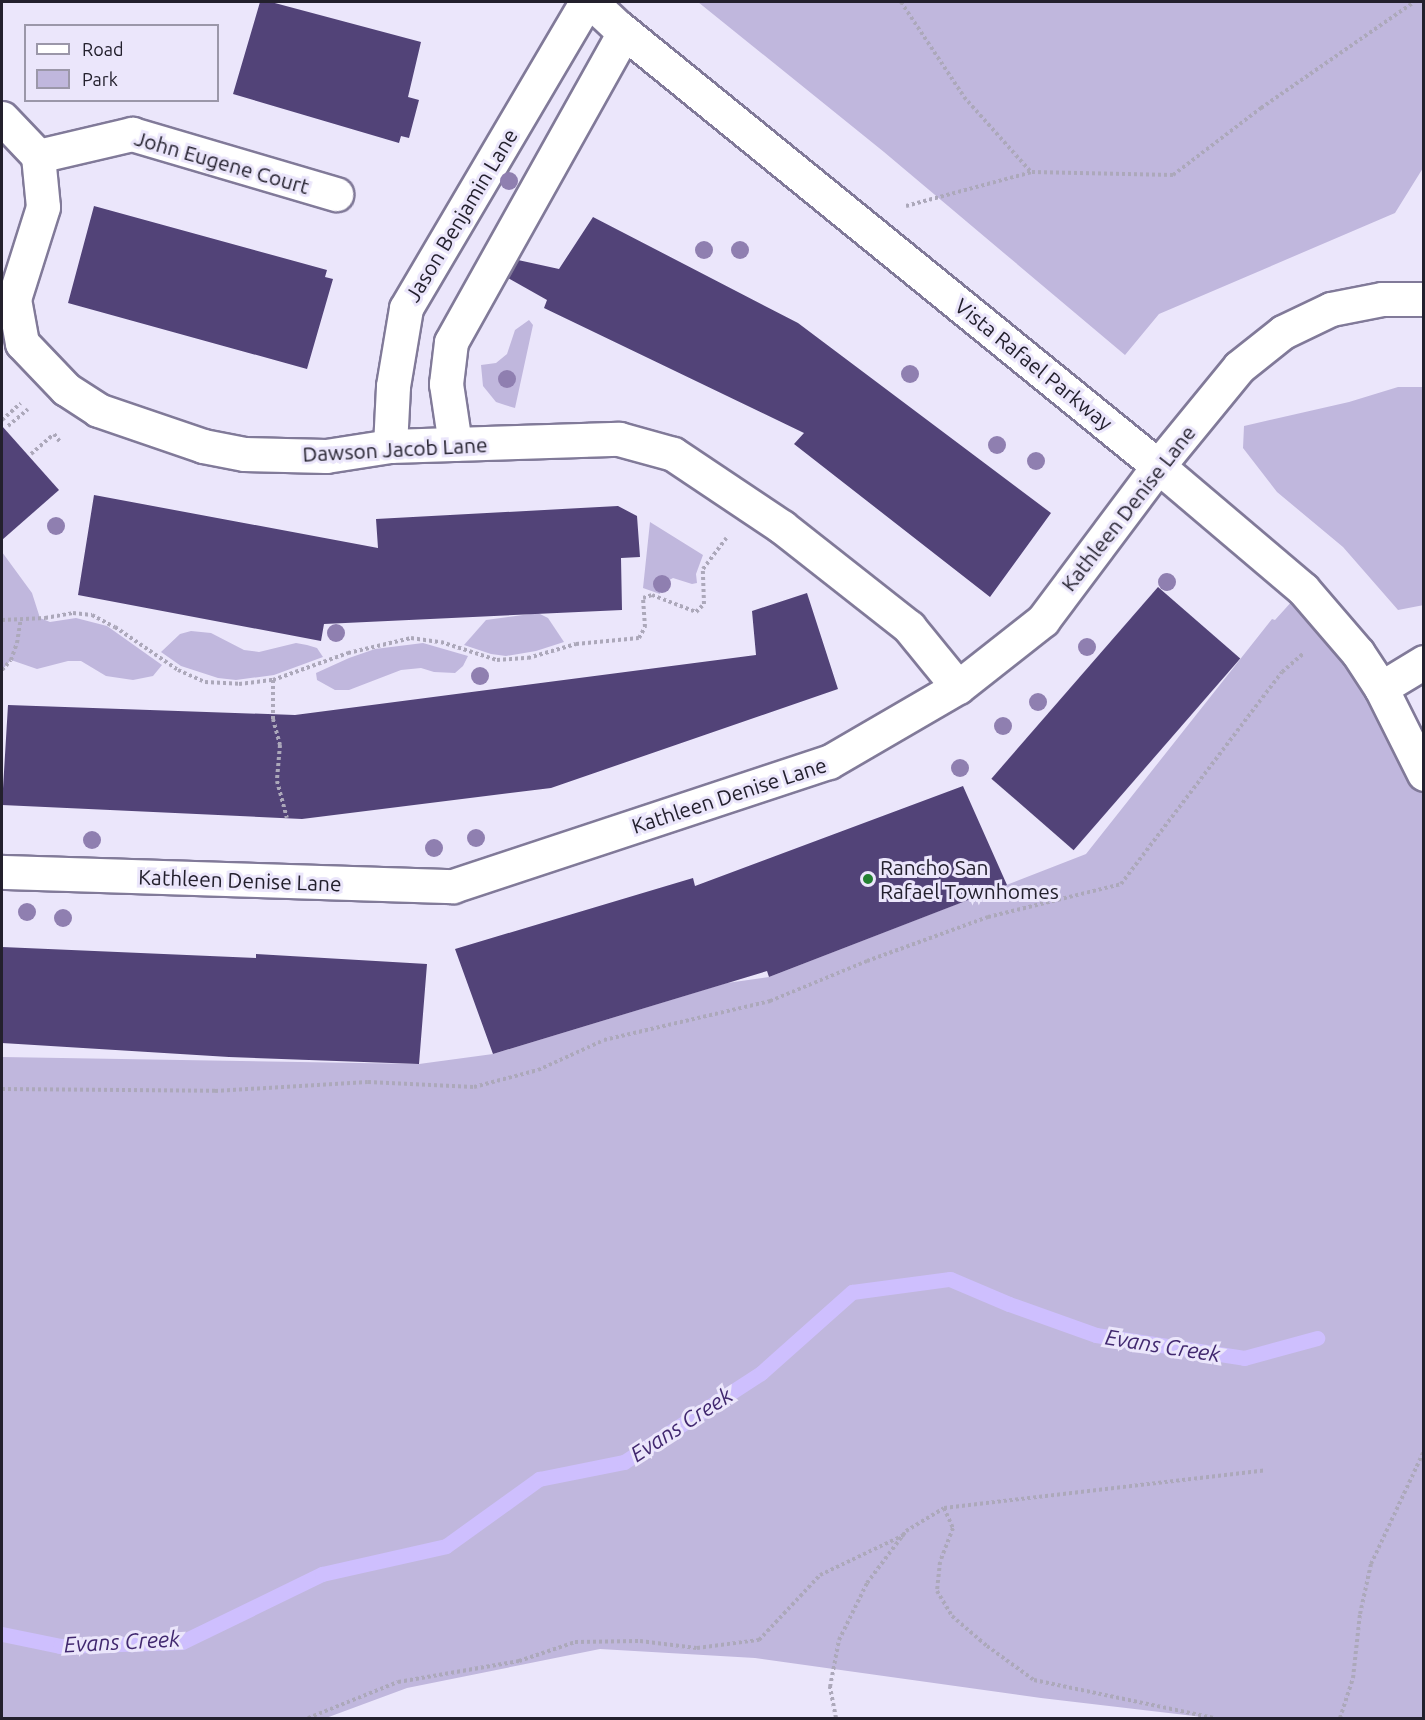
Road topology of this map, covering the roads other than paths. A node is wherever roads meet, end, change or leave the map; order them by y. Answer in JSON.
{"nodes":[{"id":1,"x":586,"y":2,"type":"edge"},
{"id":2,"x":591,"y":2,"type":"edge"},
{"id":3,"x":624,"y":32,"type":"junction"},
{"id":4,"x":2,"y":118,"type":"edge"},
{"id":5,"x":38,"y":156,"type":"junction"},
{"id":6,"x":336,"y":194,"type":"dead end"},
{"id":7,"x":8,"y":297,"type":"edge"},
{"id":8,"x":1424,"y":299,"type":"edge"},
{"id":9,"x":455,"y":444,"type":"junction"},
{"id":10,"x":390,"y":446,"type":"junction"},
{"id":11,"x":1158,"y":466,"type":"junction"},
{"id":12,"x":1424,"y":662,"type":"edge"},
{"id":13,"x":958,"y":687,"type":"junction"},
{"id":14,"x":1381,"y":688,"type":"junction"},
{"id":15,"x":1424,"y":774,"type":"edge"},
{"id":16,"x":2,"y":872,"type":"edge"}],
"edges":[{"from":1,"to":10,"type":"street","name":"Jason Benjamin Lane"},
{"from":2,"to":3,"type":"street","name":"Vista Rafael Parkway"},
{"from":3,"to":9,"type":"street"},
{"from":3,"to":11,"type":"street","name":"Vista Rafael Parkway"},
{"from":4,"to":5,"type":"street"},
{"from":5,"to":6,"type":"street","name":"John Eugene Court"},
{"from":5,"to":7,"type":"street","name":"Dawson Jacob Lane"},
{"from":7,"to":10,"type":"street","name":"Dawson Jacob Lane"},
{"from":8,"to":11,"type":"street","name":"Kathleen Denise Lane"},
{"from":9,"to":10,"type":"street","name":"Dawson Jacob Lane"},
{"from":9,"to":13,"type":"street","name":"Dawson Jacob Lane"},
{"from":11,"to":13,"type":"street","name":"Kathleen Denise Lane"},
{"from":11,"to":14,"type":"street","name":"Vista Rafael Parkway"},
{"from":12,"to":14,"type":"street"},
{"from":13,"to":16,"type":"street","name":"Kathleen Denise Lane"},
{"from":14,"to":15,"type":"street","name":"Vista Rafael Parkway"}]}
